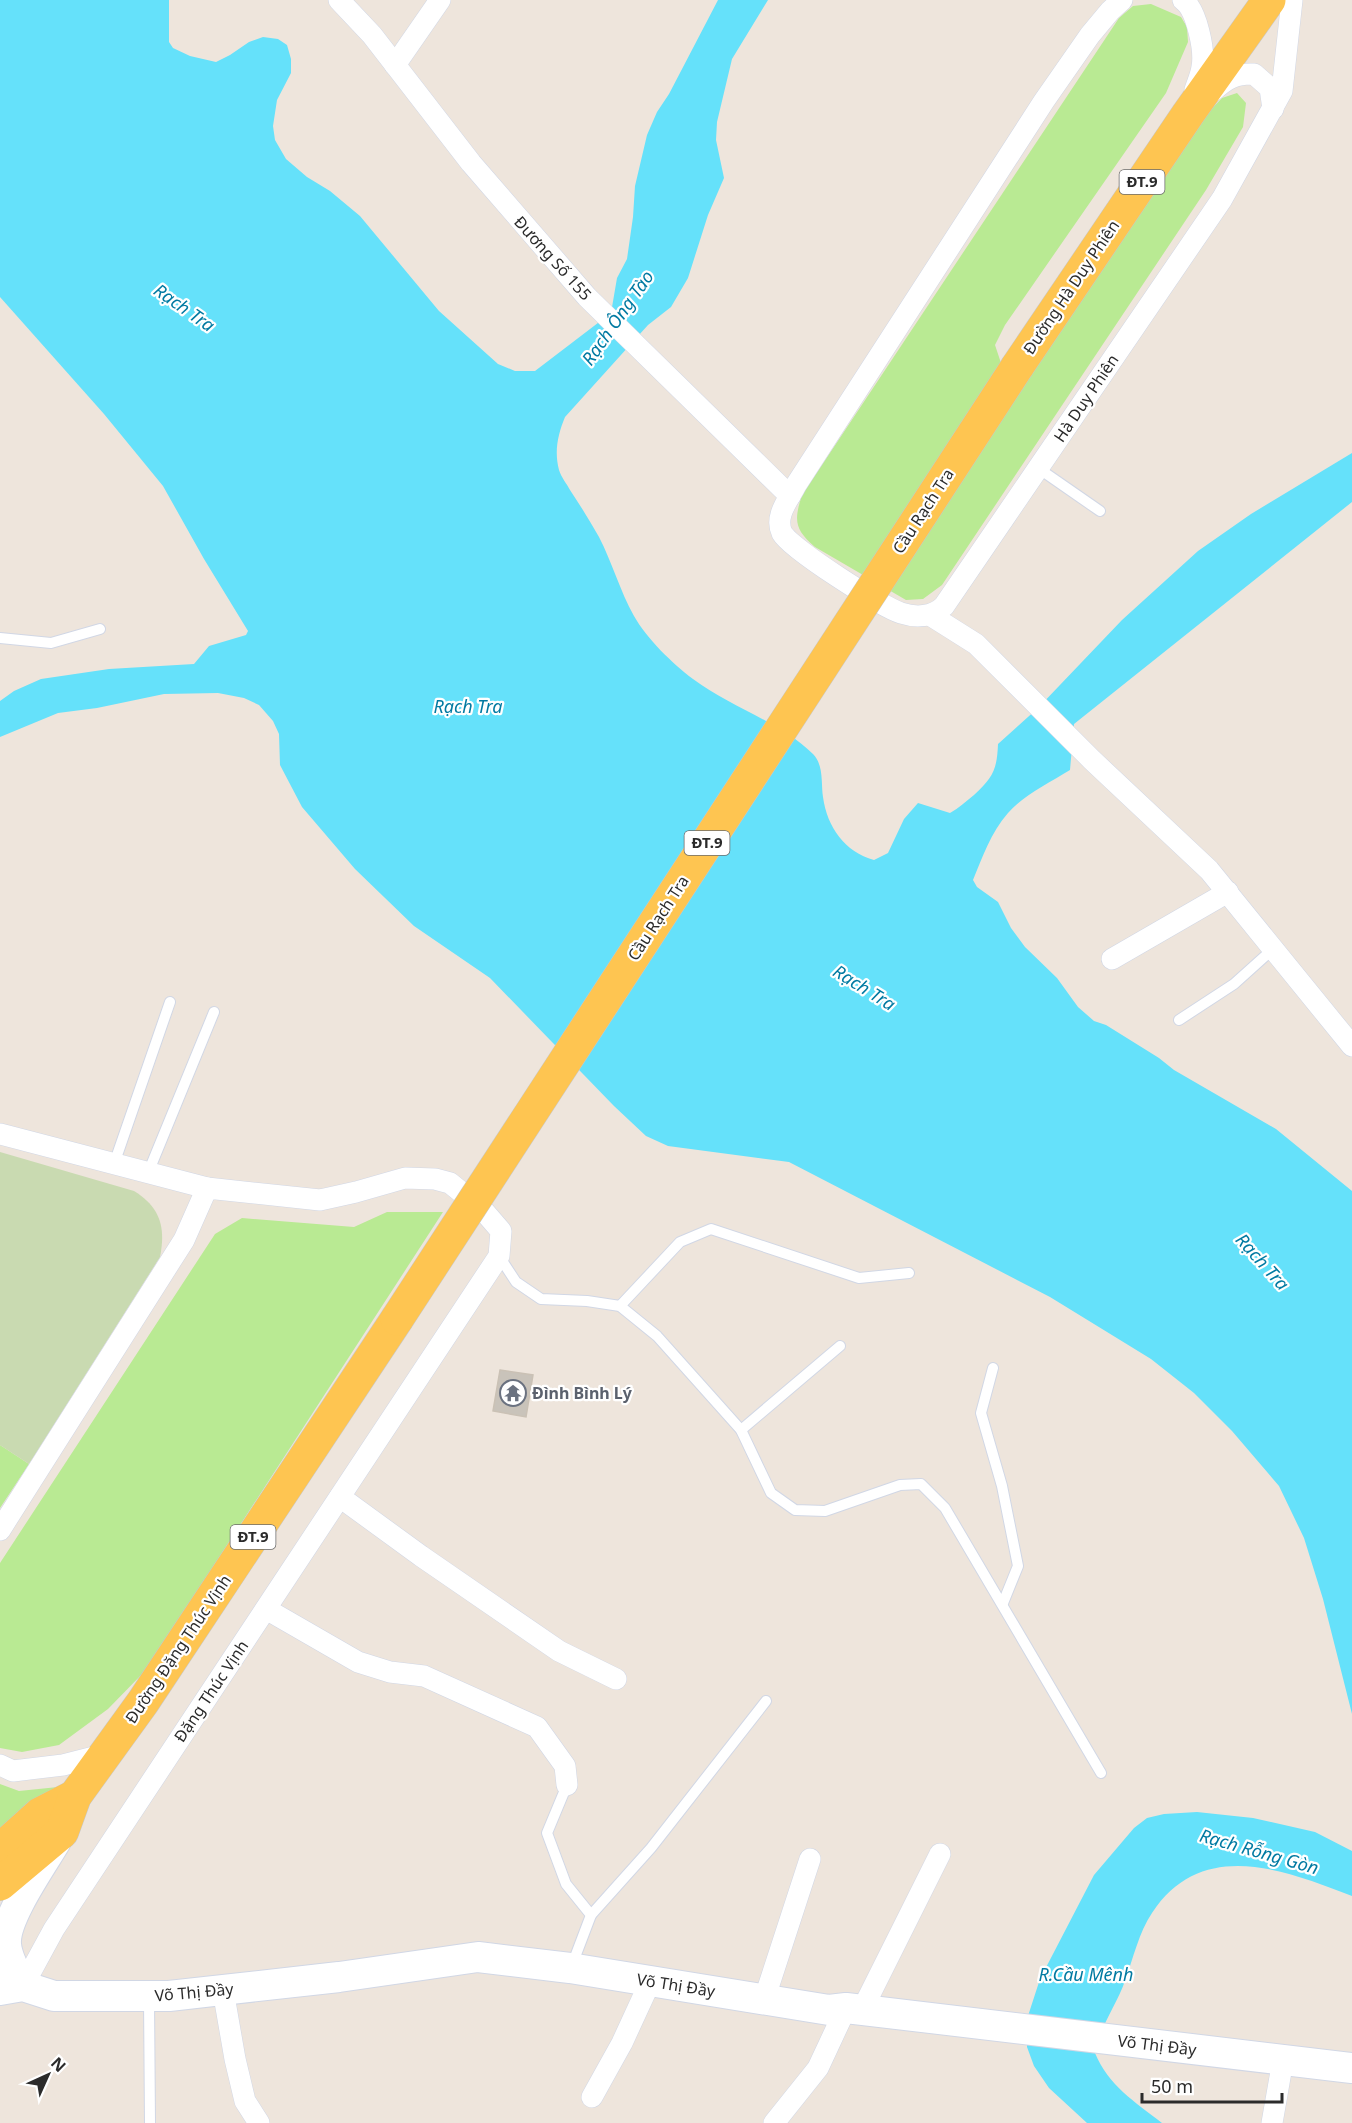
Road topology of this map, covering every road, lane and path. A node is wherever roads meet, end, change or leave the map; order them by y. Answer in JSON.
{"nodes":[{"id":1,"x":339,"y":0,"type":"edge"},
{"id":2,"x":440,"y":0,"type":"edge"},
{"id":3,"x":1122,"y":0,"type":"edge"},
{"id":4,"x":1183,"y":0,"type":"edge"},
{"id":5,"x":1269,"y":0,"type":"edge"},
{"id":6,"x":1292,"y":0,"type":"edge"},
{"id":7,"x":395,"y":65,"type":"junction"},
{"id":8,"x":1273,"y":109,"type":"junction"},
{"id":9,"x":1188,"y":114,"type":"junction"},
{"id":10,"x":1017,"y":367,"type":"joint"},
{"id":11,"x":1038,"y":468,"type":"junction"},
{"id":12,"x":790,"y":496,"type":"junction"},
{"id":13,"x":1100,"y":511,"type":"dead end"},
{"id":14,"x":930,"y":615,"type":"junction"},
{"id":15,"x":100,"y":629,"type":"dead end"},
{"id":16,"x":0,"y":639,"type":"edge"},
{"id":17,"x":1228,"y":892,"type":"junction"},
{"id":18,"x":1274,"y":949,"type":"junction"},
{"id":19,"x":1112,"y":960,"type":"dead end"},
{"id":20,"x":170,"y":1002,"type":"dead end"},
{"id":21,"x":214,"y":1012,"type":"dead end"},
{"id":22,"x":1179,"y":1020,"type":"dead end"},
{"id":23,"x":1352,"y":1046,"type":"edge"},
{"id":24,"x":0,"y":1134,"type":"edge"},
{"id":25,"x":114,"y":1164,"type":"junction"},
{"id":26,"x":148,"y":1173,"type":"junction"},
{"id":27,"x":207,"y":1188,"type":"junction"},
{"id":28,"x":500,"y":1256,"type":"junction"},
{"id":29,"x":909,"y":1273,"type":"dead end"},
{"id":30,"x":620,"y":1306,"type":"junction"},
{"id":31,"x":397,"y":1319,"type":"joint"},
{"id":32,"x":840,"y":1346,"type":"dead end"},
{"id":33,"x":993,"y":1368,"type":"dead end"},
{"id":34,"x":741,"y":1430,"type":"junction"},
{"id":35,"x":340,"y":1497,"type":"junction"},
{"id":36,"x":0,"y":1530,"type":"edge"},
{"id":37,"x":1003,"y":1603,"type":"junction"},
{"id":38,"x":266,"y":1609,"type":"junction"},
{"id":39,"x":616,"y":1679,"type":"dead end"},
{"id":40,"x":766,"y":1701,"type":"dead end"},
{"id":41,"x":106,"y":1754,"type":"junction"},
{"id":42,"x":0,"y":1766,"type":"edge"},
{"id":43,"x":1101,"y":1773,"type":"dead end"},
{"id":44,"x":567,"y":1785,"type":"joint"},
{"id":45,"x":75,"y":1796,"type":"junction"},
{"id":46,"x":62,"y":1832,"type":"junction"},
{"id":47,"x":0,"y":1850,"type":"edge"},
{"id":48,"x":940,"y":1854,"type":"dead end"},
{"id":49,"x":810,"y":1858,"type":"dead end"},
{"id":50,"x":0,"y":1884,"type":"edge"},
{"id":51,"x":591,"y":1915,"type":"junction"},
{"id":52,"x":570,"y":1968,"type":"junction"},
{"id":53,"x":651,"y":1980,"type":"junction"},
{"id":54,"x":12,"y":1988,"type":"edge"},
{"id":55,"x":223,"y":1990,"type":"junction"},
{"id":56,"x":149,"y":1995,"type":"junction"},
{"id":57,"x":764,"y":2000,"type":"junction"},
{"id":58,"x":854,"y":2009,"type":"junction"},
{"id":59,"x":1283,"y":2060,"type":"junction"},
{"id":60,"x":1352,"y":2068,"type":"edge"},
{"id":61,"x":591,"y":2097,"type":"dead end"},
{"id":62,"x":150,"y":2123,"type":"edge"},
{"id":63,"x":259,"y":2123,"type":"edge"},
{"id":64,"x":774,"y":2123,"type":"edge"},
{"id":65,"x":1272,"y":2123,"type":"edge"}],
"edges":[{"from":1,"to":7,"type":"street","name":"Đương Số 155"},
{"from":2,"to":7,"type":"street"},
{"from":3,"to":12,"type":"street"},
{"from":4,"to":9,"type":"street"},
{"from":5,"to":9,"type":"main road","name":"Đường Hà Duy Phiên","number":"ĐT.9"},
{"from":6,"to":8,"type":"street","name":"Hà Duy Phiên"},
{"from":7,"to":12,"type":"street","name":"Đương Số 155"},
{"from":8,"to":9,"type":"street"},
{"from":8,"to":11,"type":"street","name":"Hà Duy Phiên"},
{"from":9,"to":10,"type":"main road","name":"Đường Hà Duy Phiên","number":"ĐT.9"},
{"from":10,"to":31,"type":"main road","name":"Cầu Rạch Tra","number":"ĐT.9","bridge":true},
{"from":11,"to":13,"type":"lane"},
{"from":11,"to":14,"type":"street","name":"Hà Duy Phiên"},
{"from":12,"to":14,"type":"street"},
{"from":14,"to":17,"type":"street"},
{"from":15,"to":16,"type":"lane"},
{"from":17,"to":18,"type":"street"},
{"from":17,"to":19,"type":"street"},
{"from":18,"to":22,"type":"lane"},
{"from":18,"to":23,"type":"street"},
{"from":20,"to":25,"type":"lane"},
{"from":21,"to":26,"type":"lane"},
{"from":24,"to":25,"type":"street"},
{"from":25,"to":26,"type":"street"},
{"from":26,"to":27,"type":"street"},
{"from":27,"to":28,"type":"street"},
{"from":27,"to":36,"type":"street"},
{"from":28,"to":30,"type":"lane"},
{"from":28,"to":35,"type":"street","name":"Đặng Thúc Vịnh"},
{"from":29,"to":30,"type":"lane"},
{"from":30,"to":34,"type":"lane"},
{"from":31,"to":41,"type":"main road","name":"Đường Đặng Thúc Vịnh","number":"ĐT.9"},
{"from":32,"to":34,"type":"lane"},
{"from":33,"to":37,"type":"lane"},
{"from":34,"to":37,"type":"lane"},
{"from":35,"to":38,"type":"street","name":"Đặng Thúc Vịnh"},
{"from":35,"to":39,"type":"street"},
{"from":37,"to":43,"type":"lane"},
{"from":38,"to":44,"type":"street"},
{"from":38,"to":54,"type":"street","name":"Đặng Thúc Vịnh"},
{"from":40,"to":51,"type":"lane"},
{"from":41,"to":42,"type":"street"},
{"from":41,"to":45,"type":"main road","name":"Đường Đặng Thúc Vịnh","number":"ĐT.9"},
{"from":44,"to":51,"type":"lane"},
{"from":45,"to":46,"type":"main road","name":"Đường Đặng Thúc Vịnh","number":"ĐT.9"},
{"from":45,"to":47,"type":"main road","name":"Đường Đặng Thúc Vịnh","number":"ĐT.9"},
{"from":46,"to":50,"type":"main road"},
{"from":46,"to":54,"type":"street"},
{"from":48,"to":58,"type":"street"},
{"from":49,"to":57,"type":"street"},
{"from":51,"to":52,"type":"lane"},
{"from":52,"to":53,"type":"street","name":"Võ Thị Đầy"},
{"from":52,"to":55,"type":"street","name":"Võ Thị Đầy"},
{"from":53,"to":57,"type":"street","name":"Võ Thị Đầy"},
{"from":53,"to":61,"type":"street"},
{"from":54,"to":56,"type":"street","name":"Võ Thị Đầy"},
{"from":55,"to":56,"type":"street","name":"Võ Thị Đầy"},
{"from":55,"to":63,"type":"street"},
{"from":56,"to":62,"type":"lane"},
{"from":57,"to":58,"type":"street","name":"Võ Thị Đầy"},
{"from":58,"to":59,"type":"street","name":"Võ Thị Đầy"},
{"from":58,"to":64,"type":"street"},
{"from":59,"to":60,"type":"street","name":"Võ Thị Đầy"},
{"from":59,"to":65,"type":"street"}]}
